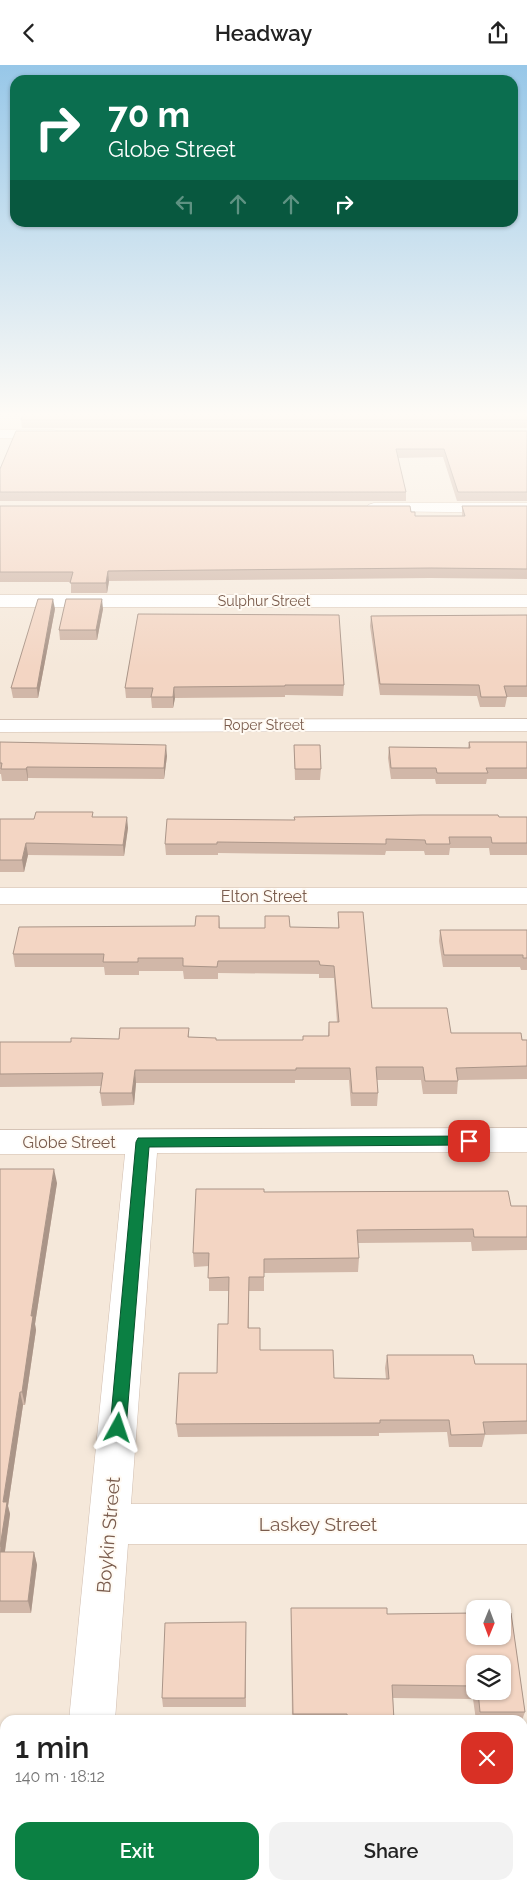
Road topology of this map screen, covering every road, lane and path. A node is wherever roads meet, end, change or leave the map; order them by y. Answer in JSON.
{"nodes":[{"id":1,"x":358,"y":508,"type":"edge"},
{"id":2,"x":527,"y":508,"type":"edge"},
{"id":3,"x":0,"y":601,"type":"edge"},
{"id":4,"x":527,"y":601,"type":"edge"},
{"id":5,"x":527,"y":725,"type":"edge"},
{"id":6,"x":0,"y":726,"type":"edge"},
{"id":7,"x":0,"y":896,"type":"edge"},
{"id":8,"x":527,"y":897,"type":"edge"},
{"id":9,"x":527,"y":1140,"type":"edge"},
{"id":10,"x":0,"y":1142,"type":"edge"},
{"id":11,"x":142,"y":1142,"type":"junction"},
{"id":12,"x":109,"y":1524,"type":"junction"},
{"id":13,"x":527,"y":1524,"type":"edge"},
{"id":14,"x":92,"y":1715,"type":"edge"}],
"edges":[{"from":1,"to":2,"type":"street"},
{"from":3,"to":4,"type":"street","name":"Sulphur Street"},
{"from":5,"to":6,"type":"street","name":"Roper Street"},
{"from":7,"to":8,"type":"street","name":"Elton Street"},
{"from":9,"to":11,"type":"street","name":"Globe Street"},
{"from":10,"to":11,"type":"street","name":"Globe Street"},
{"from":11,"to":12,"type":"street","name":"Boykin Street"},
{"from":12,"to":13,"type":"street","name":"Laskey Street"},
{"from":12,"to":14,"type":"street","name":"Boykin Street"}]}
